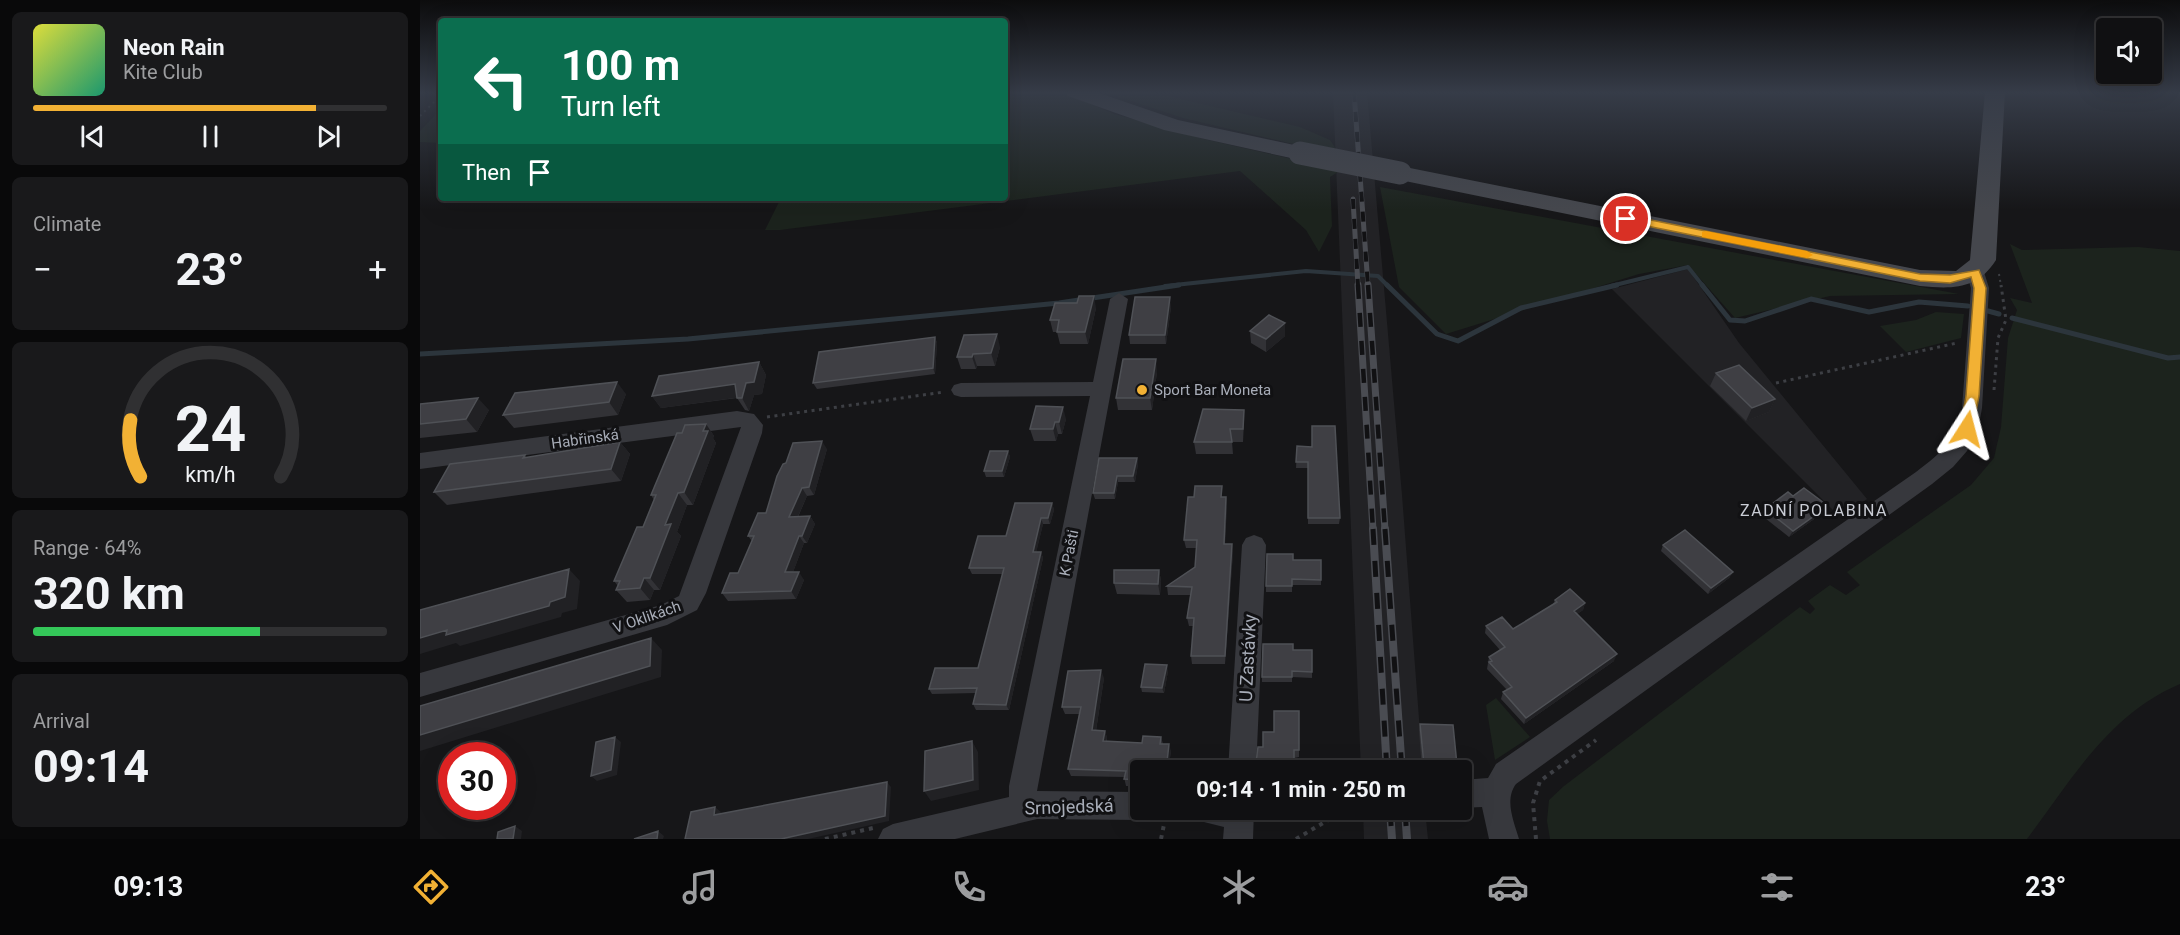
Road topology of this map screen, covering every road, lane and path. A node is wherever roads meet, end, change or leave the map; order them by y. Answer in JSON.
{"nodes":[{"id":1,"x":1200,"y":131,"type":"edge"},
{"id":2,"x":1992,"y":131,"type":"edge"},
{"id":3,"x":1975,"y":272,"type":"junction"},
{"id":4,"x":1119,"y":300,"type":"dead end"},
{"id":5,"x":1977,"y":346,"type":"junction"},
{"id":6,"x":1776,"y":383,"type":"dead end"},
{"id":7,"x":1102,"y":389,"type":"junction"},
{"id":8,"x":961,"y":390,"type":"joint"},
{"id":9,"x":750,"y":421,"type":"junction"},
{"id":10,"x":420,"y":460,"type":"edge"},
{"id":11,"x":1254,"y":545,"type":"dead end"},
{"id":12,"x":420,"y":685,"type":"edge"},
{"id":13,"x":1243,"y":760,"type":"edge"},
{"id":14,"x":1496,"y":792,"type":"junction"},
{"id":15,"x":1472,"y":793,"type":"edge"},
{"id":16,"x":1130,"y":806,"type":"edge"},
{"id":17,"x":1024,"y":807,"type":"junction"},
{"id":18,"x":1165,"y":820,"type":"edge"},
{"id":19,"x":1328,"y":820,"type":"edge"},
{"id":20,"x":893,"y":839,"type":"edge"},
{"id":21,"x":1161,"y":839,"type":"edge"},
{"id":22,"x":1296,"y":839,"type":"edge"},
{"id":23,"x":1504,"y":839,"type":"edge"}],
"edges":[{"from":1,"to":3,"type":"street","bridge":true},
{"from":2,"to":3,"type":"street"},
{"from":3,"to":5,"type":"street"},
{"from":4,"to":7,"type":"street","name":"K Pašti"},
{"from":5,"to":6,"type":"path"},
{"from":5,"to":14,"type":"street"},
{"from":7,"to":8,"type":"street"},
{"from":7,"to":17,"type":"street","name":"K Pašti"},
{"from":8,"to":9,"type":"path"},
{"from":9,"to":10,"type":"street","name":"Habřinská"},
{"from":9,"to":12,"type":"street","name":"V Oklikách"},
{"from":11,"to":13,"type":"street","name":"U Zastávky"},
{"from":14,"to":15,"type":"street"},
{"from":14,"to":23,"type":"street"},
{"from":16,"to":17,"type":"street","name":"Srnojedská"},
{"from":17,"to":20,"type":"street","name":"Srnojedská"},
{"from":18,"to":21,"type":"path"},
{"from":19,"to":22,"type":"path"}]}
